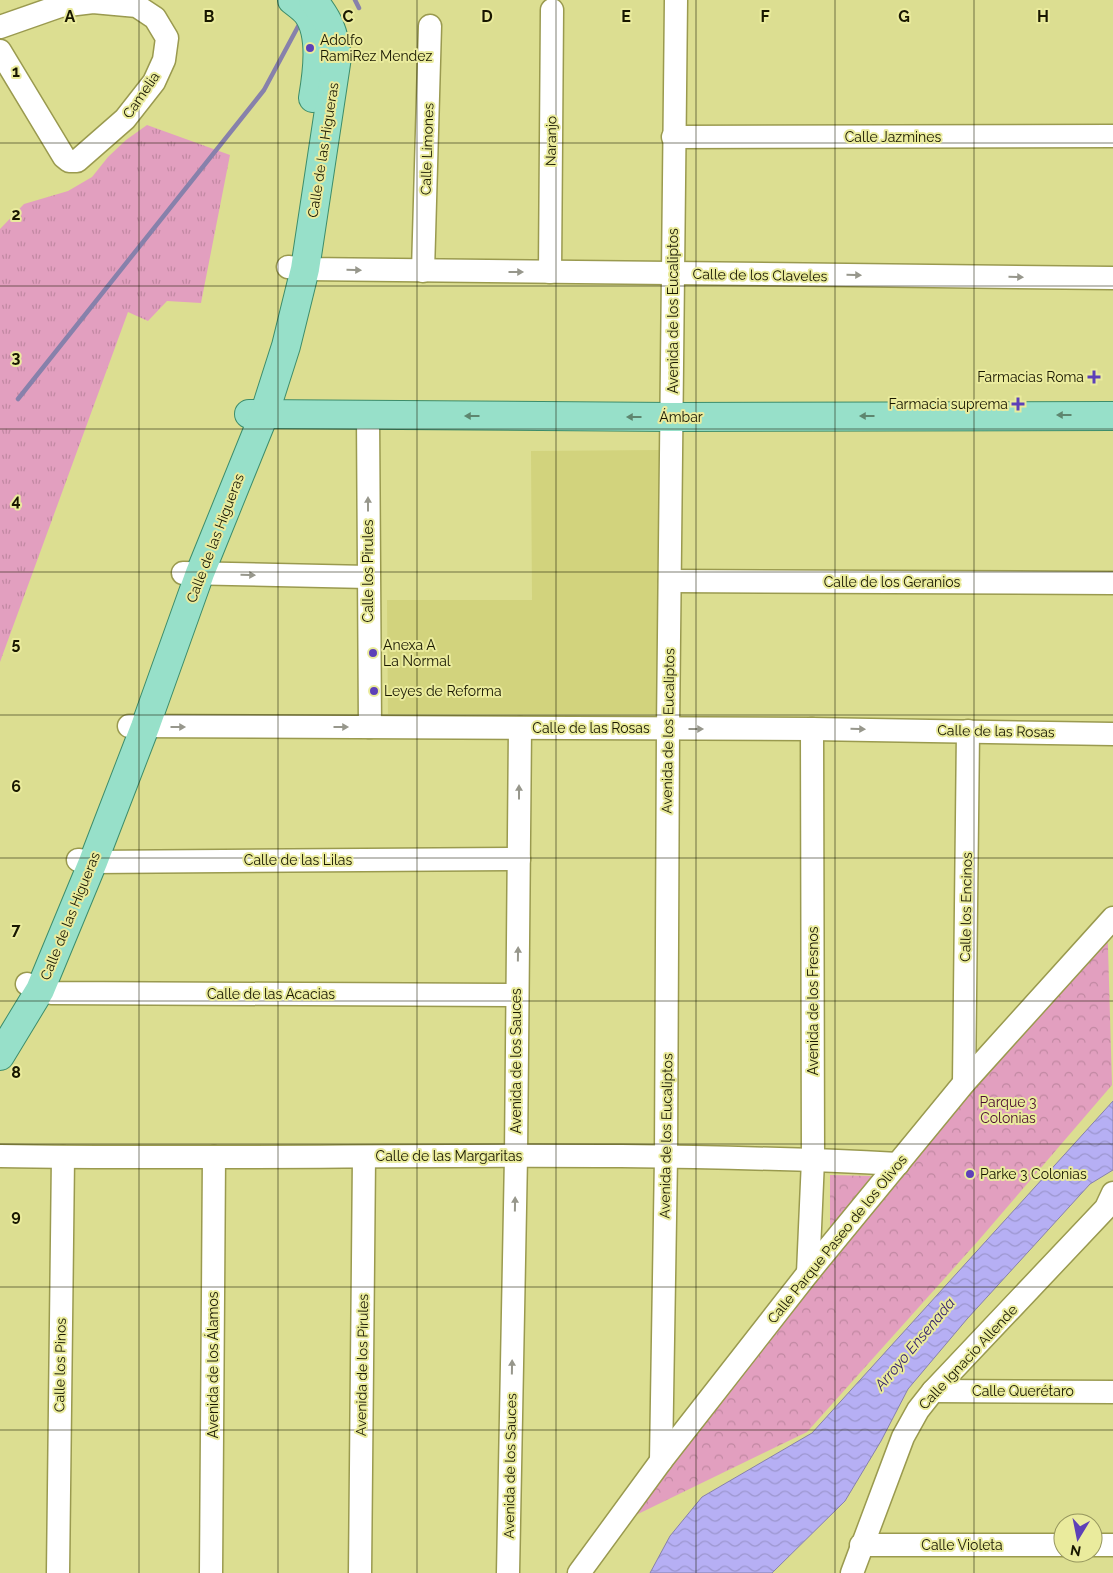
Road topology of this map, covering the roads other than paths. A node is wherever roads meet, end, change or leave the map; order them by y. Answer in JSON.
{"nodes":[{"id":1,"x":292,"y":0,"type":"edge"},
{"id":2,"x":313,"y":0,"type":"edge"},
{"id":3,"x":676,"y":0,"type":"edge"},
{"id":4,"x":552,"y":10,"type":"dead end"},
{"id":5,"x":430,"y":26,"type":"dead end"},
{"id":6,"x":0,"y":27,"type":"edge"},
{"id":7,"x":0,"y":52,"type":"edge"},
{"id":8,"x":1113,"y":136,"type":"edge"},
{"id":9,"x":673,"y":137,"type":"junction"},
{"id":10,"x":296,"y":268,"type":"junction"},
{"id":11,"x":423,"y":271,"type":"junction"},
{"id":12,"x":550,"y":272,"type":"junction"},
{"id":13,"x":672,"y":274,"type":"junction"},
{"id":14,"x":1113,"y":278,"type":"edge"},
{"id":15,"x":256,"y":414,"type":"junction"},
{"id":16,"x":368,"y":415,"type":"junction"},
{"id":17,"x":1113,"y":416,"type":"edge"},
{"id":18,"x":672,"y":417,"type":"junction"},
{"id":19,"x":191,"y":573,"type":"junction"},
{"id":20,"x":368,"y":577,"type":"junction"},
{"id":21,"x":670,"y":581,"type":"junction"},
{"id":22,"x":1113,"y":583,"type":"edge"},
{"id":23,"x":137,"y":727,"type":"junction"},
{"id":24,"x":370,"y":727,"type":"junction"},
{"id":25,"x":520,"y":728,"type":"junction"},
{"id":26,"x":668,"y":728,"type":"junction"},
{"id":27,"x":812,"y":729,"type":"junction"},
{"id":28,"x":968,"y":730,"type":"junction"},
{"id":29,"x":1113,"y":734,"type":"edge"},
{"id":30,"x":519,"y":859,"type":"junction"},
{"id":31,"x":86,"y":861,"type":"junction"},
{"id":32,"x":1113,"y":918,"type":"edge"},
{"id":33,"x":34,"y":987,"type":"junction"},
{"id":34,"x":517,"y":995,"type":"junction"},
{"id":35,"x":0,"y":1030,"type":"edge"},
{"id":36,"x":0,"y":1056,"type":"edge"},
{"id":37,"x":964,"y":1083,"type":"junction"},
{"id":38,"x":0,"y":1156,"type":"edge"},
{"id":39,"x":516,"y":1156,"type":"junction"},
{"id":40,"x":63,"y":1157,"type":"junction"},
{"id":41,"x":214,"y":1157,"type":"junction"},
{"id":42,"x":364,"y":1157,"type":"junction"},
{"id":43,"x":666,"y":1157,"type":"junction"},
{"id":44,"x":813,"y":1160,"type":"junction"},
{"id":45,"x":898,"y":1164,"type":"junction"},
{"id":46,"x":1113,"y":1193,"type":"edge"},
{"id":47,"x":808,"y":1274,"type":"junction"},
{"id":48,"x":934,"y":1391,"type":"junction"},
{"id":49,"x":1113,"y":1392,"type":"edge"},
{"id":50,"x":661,"y":1461,"type":"junction"},
{"id":51,"x":861,"y":1545,"type":"junction"},
{"id":52,"x":1053,"y":1545,"type":"edge"},
{"id":53,"x":58,"y":1573,"type":"edge"},
{"id":54,"x":211,"y":1573,"type":"edge"},
{"id":55,"x":360,"y":1573,"type":"edge"},
{"id":56,"x":508,"y":1573,"type":"edge"},
{"id":57,"x":579,"y":1573,"type":"edge"},
{"id":58,"x":852,"y":1573,"type":"edge"}],
"edges":[{"from":1,"to":10,"type":"main road","name":"Calle de las Higueras"},
{"from":2,"to":10,"type":"main road","name":"Calle de las Higueras"},
{"from":3,"to":9,"type":"street","name":"Avenida de los Eucaliptos"},
{"from":4,"to":12,"type":"street","name":"Naranjo"},
{"from":5,"to":11,"type":"street","name":"Calle Limones"},
{"from":6,"to":7,"type":"street","name":"Camelia"},
{"from":8,"to":9,"type":"street","name":"Calle Jazmines"},
{"from":9,"to":13,"type":"street","name":"Avenida de los Eucaliptos"},
{"from":10,"to":11,"type":"street","name":"Calle de los Claveles","one_way":true},
{"from":10,"to":15,"type":"main road","name":"Calle de las Higueras"},
{"from":11,"to":12,"type":"street","name":"Calle de los Claveles","one_way":true},
{"from":12,"to":13,"type":"street","name":"Calle de los Claveles"},
{"from":13,"to":14,"type":"street","name":"Calle de los Claveles","one_way":true},
{"from":13,"to":18,"type":"street","name":"Avenida de los Eucaliptos"},
{"from":15,"to":16,"type":"main road","name":"Ámbar"},
{"from":15,"to":19,"type":"main road","name":"Calle de las Higueras"},
{"from":18,"to":16,"type":"main road","name":"Ámbar","one_way":true},
{"from":20,"to":16,"type":"street","name":"Calle los Pirules","one_way":true},
{"from":17,"to":18,"type":"main road","name":"Ámbar","one_way":true},
{"from":18,"to":21,"type":"street","name":"Avenida de los Eucaliptos"},
{"from":19,"to":20,"type":"street","one_way":true},
{"from":19,"to":23,"type":"main road","name":"Calle de las Higueras"},
{"from":20,"to":24,"type":"street","name":"Calle los Pirules"},
{"from":21,"to":22,"type":"street","name":"Calle de los Geranios"},
{"from":21,"to":26,"type":"street","name":"Avenida de los Eucaliptos"},
{"from":23,"to":24,"type":"street","name":"Calle de las Rosas","one_way":true},
{"from":23,"to":31,"type":"main road","name":"Calle de las Higueras"},
{"from":24,"to":25,"type":"street","name":"Calle de las Rosas"},
{"from":25,"to":26,"type":"street","name":"Calle de las Rosas"},
{"from":30,"to":25,"type":"street","name":"Avenida de los Sauces","one_way":true},
{"from":26,"to":27,"type":"street","name":"Calle de las Rosas","one_way":true},
{"from":26,"to":43,"type":"street","name":"Avenida de los Eucaliptos"},
{"from":27,"to":28,"type":"street","name":"Calle de las Rosas","one_way":true},
{"from":27,"to":44,"type":"street","name":"Avenida de los Fresnos"},
{"from":28,"to":29,"type":"street","name":"Calle de las Rosas"},
{"from":28,"to":37,"type":"street","name":"Calle los Encinos"},
{"from":30,"to":31,"type":"street","name":"Calle de las Lilas"},
{"from":34,"to":30,"type":"street","name":"Avenida de los Sauces","one_way":true},
{"from":31,"to":33,"type":"main road","name":"Calle de las Higueras"},
{"from":32,"to":37,"type":"street","name":"Calle Parque Paseo de los Olivos"},
{"from":33,"to":34,"type":"street","name":"Calle de las Acacias"},
{"from":33,"to":35,"type":"main road","name":"Calle de las Higueras"},
{"from":33,"to":36,"type":"main road","name":"Calle de las Higueras"},
{"from":34,"to":39,"type":"street","name":"Avenida de los Sauces"},
{"from":37,"to":45,"type":"street","name":"Calle Parque Paseo de los Olivos"},
{"from":38,"to":40,"type":"street","name":"Calle de las Margaritas"},
{"from":39,"to":42,"type":"street","name":"Calle de las Margaritas"},
{"from":39,"to":43,"type":"street","name":"Calle de las Margaritas"},
{"from":56,"to":39,"type":"street","name":"Avenida de los Sauces","one_way":true},
{"from":40,"to":41,"type":"street","name":"Calle de las Margaritas"},
{"from":40,"to":53,"type":"street","name":"Calle los Pinos"},
{"from":41,"to":42,"type":"street","name":"Calle de las Margaritas"},
{"from":41,"to":54,"type":"street","name":"Avenida de los Álamos"},
{"from":42,"to":55,"type":"street","name":"Avenida de los Pirules"},
{"from":43,"to":44,"type":"street","name":"Calle de las Margaritas"},
{"from":43,"to":50,"type":"street","name":"Avenida de los Eucaliptos"},
{"from":44,"to":45,"type":"street","name":"Calle de las Margaritas"},
{"from":44,"to":47,"type":"street","name":"Avenida de los Fresnos"},
{"from":45,"to":47,"type":"street","name":"Calle Parque Paseo de los Olivos"},
{"from":46,"to":48,"type":"street","name":"Calle Ignacio Allende"},
{"from":47,"to":50,"type":"street","name":"Calle Parque Paseo de los Olivos"},
{"from":48,"to":49,"type":"street","name":"Calle Querétaro"},
{"from":48,"to":51,"type":"street","name":"Calle Ignacio Allende"},
{"from":50,"to":57,"type":"street","name":"Calle Parque Paseo de los Olivos"},
{"from":51,"to":52,"type":"street","name":"Calle Violeta"},
{"from":51,"to":58,"type":"street","name":"Calle Ignacio Allende"}]}
